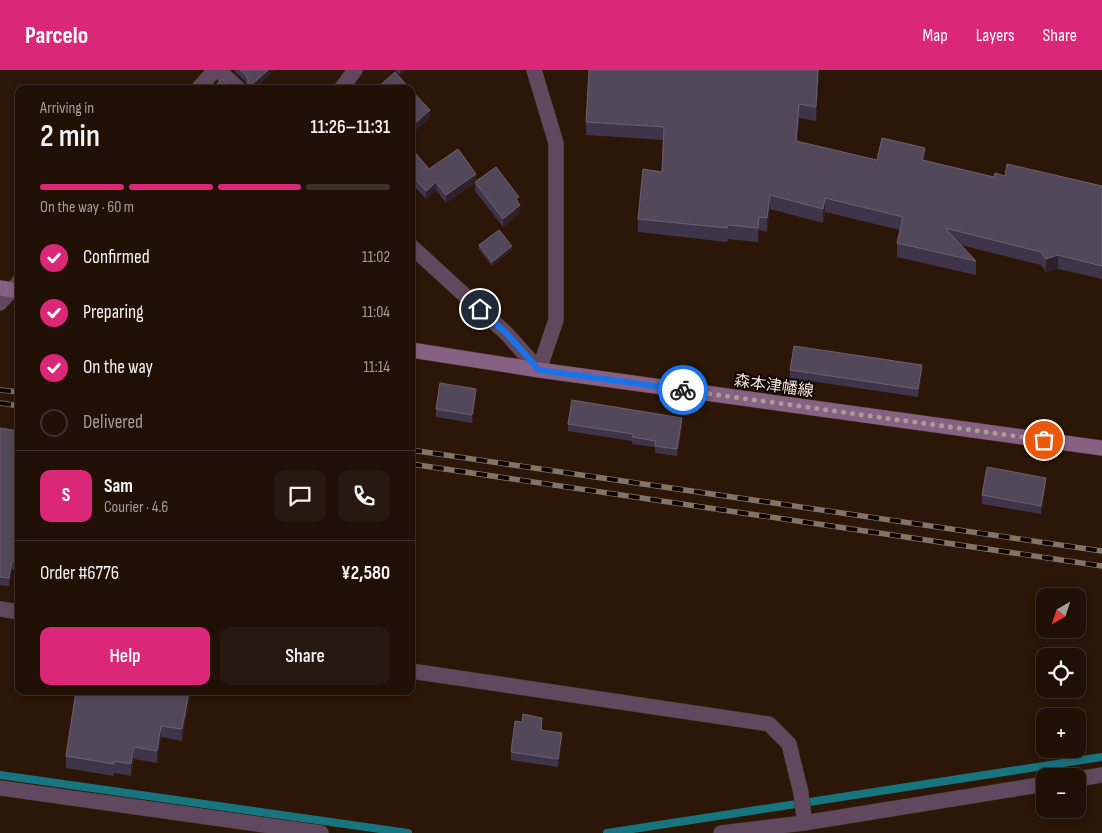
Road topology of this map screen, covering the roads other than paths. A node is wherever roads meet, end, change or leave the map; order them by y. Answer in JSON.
{"nodes":[{"id":1,"x":216,"y":70,"type":"edge"},
{"id":2,"x":355,"y":70,"type":"edge"},
{"id":3,"x":534,"y":70,"type":"edge"},
{"id":4,"x":202,"y":85,"type":"edge"},
{"id":5,"x":233,"y":85,"type":"edge"},
{"id":6,"x":344,"y":85,"type":"edge"},
{"id":7,"x":415,"y":250,"type":"edge"},
{"id":8,"x":12,"y":288,"type":"edge"},
{"id":9,"x":0,"y":303,"type":"edge"},
{"id":10,"x":415,"y":351,"type":"edge"},
{"id":11,"x":539,"y":370,"type":"junction"},
{"id":12,"x":1102,"y":448,"type":"edge"},
{"id":13,"x":0,"y":609,"type":"edge"},
{"id":14,"x":15,"y":611,"type":"edge"},
{"id":15,"x":415,"y":671,"type":"edge"},
{"id":16,"x":1102,"y":775,"type":"edge"},
{"id":17,"x":1086,"y":778,"type":"edge"},
{"id":18,"x":1036,"y":785,"type":"edge"},
{"id":19,"x":0,"y":788,"type":"edge"},
{"id":20,"x":804,"y":817,"type":"dead end"},
{"id":21,"x":321,"y":833,"type":"edge"},
{"id":22,"x":721,"y":833,"type":"edge"}],
"edges":[{"from":1,"to":4,"type":"street"},
{"from":1,"to":5,"type":"street"},
{"from":2,"to":6,"type":"street"},
{"from":3,"to":11,"type":"street"},
{"from":7,"to":11,"type":"street"},
{"from":8,"to":9,"type":"street"},
{"from":10,"to":11,"type":"main road","name":"森本津幡線"},
{"from":11,"to":12,"type":"main road","name":"森本津幡線"},
{"from":13,"to":14,"type":"street"},
{"from":15,"to":20,"type":"street"},
{"from":16,"to":17,"type":"street"},
{"from":18,"to":22,"type":"street"},
{"from":19,"to":21,"type":"street"}]}
